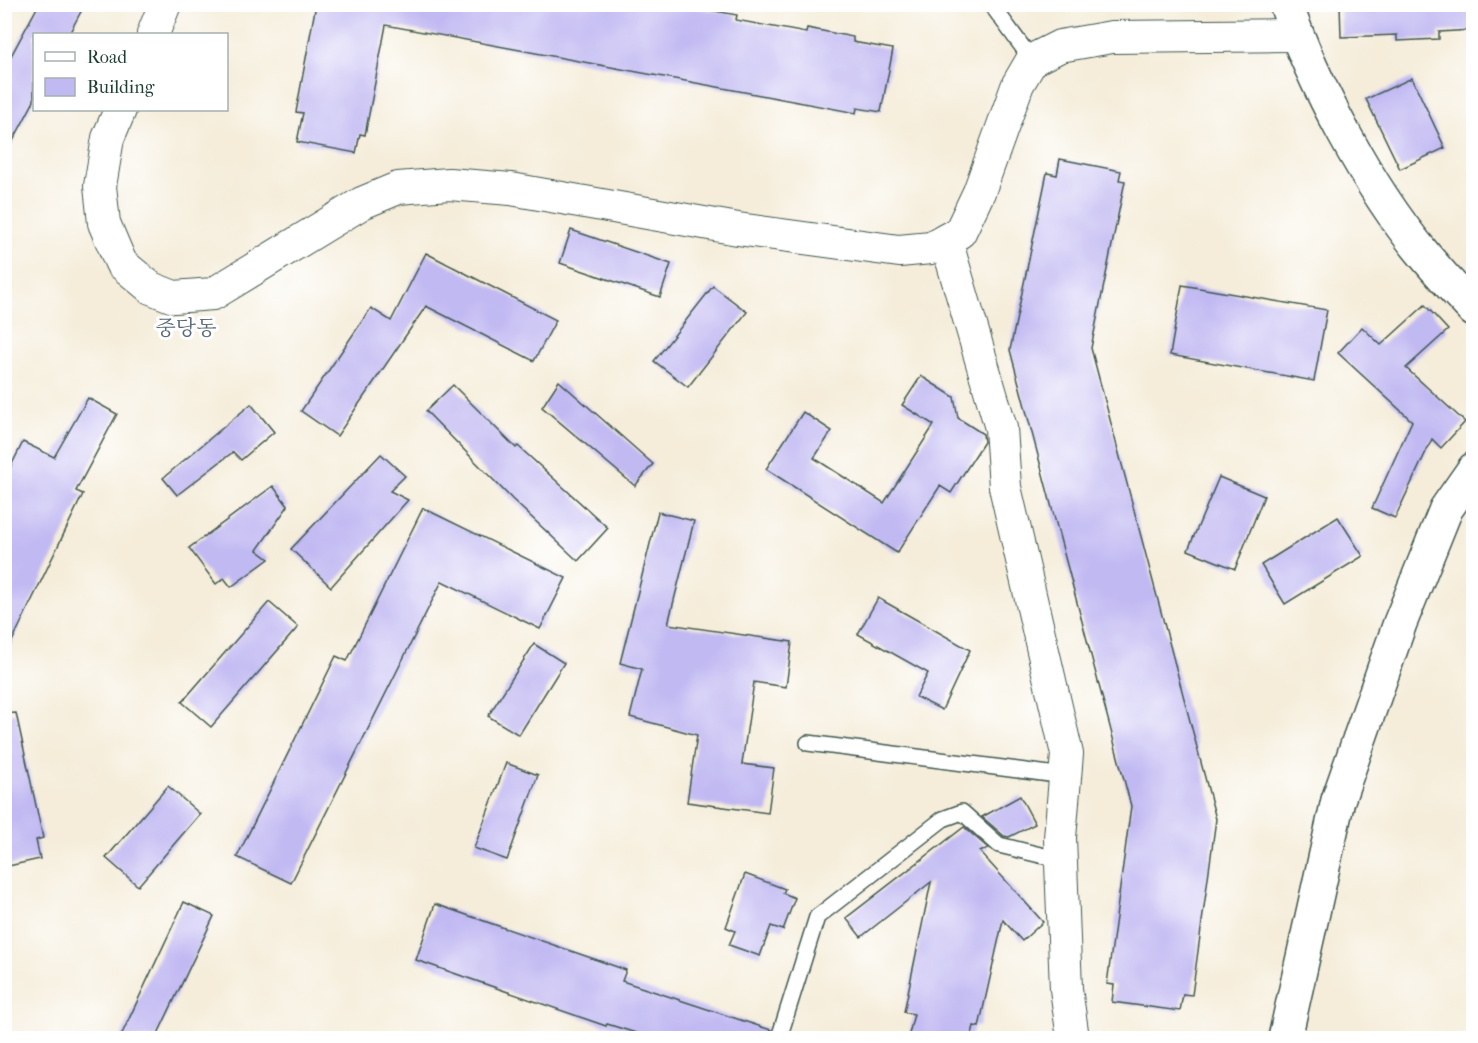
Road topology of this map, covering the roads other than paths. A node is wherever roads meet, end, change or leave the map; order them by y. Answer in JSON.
{"nodes":[{"id":1,"x":165,"y":4,"type":"edge"},
{"id":2,"x":991,"y":4,"type":"edge"},
{"id":3,"x":1286,"y":4,"type":"edge"},
{"id":4,"x":153,"y":33,"type":"edge"},
{"id":5,"x":1296,"y":35,"type":"junction"},
{"id":6,"x":1032,"y":60,"type":"junction"},
{"id":7,"x":120,"y":111,"type":"edge"},
{"id":8,"x":946,"y":240,"type":"junction"},
{"id":9,"x":1473,"y":310,"type":"edge"},
{"id":10,"x":1473,"y":469,"type":"edge"},
{"id":11,"x":808,"y":743,"type":"dead end"},
{"id":12,"x":1065,"y":776,"type":"junction"},
{"id":13,"x":1061,"y":860,"type":"junction"},
{"id":14,"x":779,"y":1038,"type":"edge"},
{"id":15,"x":1073,"y":1038,"type":"edge"},
{"id":16,"x":1286,"y":1038,"type":"edge"}],
"edges":[{"from":1,"to":4,"type":"street"},
{"from":2,"to":6,"type":"lane"},
{"from":3,"to":5,"type":"street"},
{"from":5,"to":6,"type":"street"},
{"from":5,"to":9,"type":"street"},
{"from":6,"to":8,"type":"street"},
{"from":7,"to":8,"type":"street"},
{"from":8,"to":12,"type":"street"},
{"from":10,"to":16,"type":"street"},
{"from":11,"to":12,"type":"lane"},
{"from":12,"to":13,"type":"street"},
{"from":13,"to":14,"type":"lane"},
{"from":13,"to":15,"type":"street"}]}
